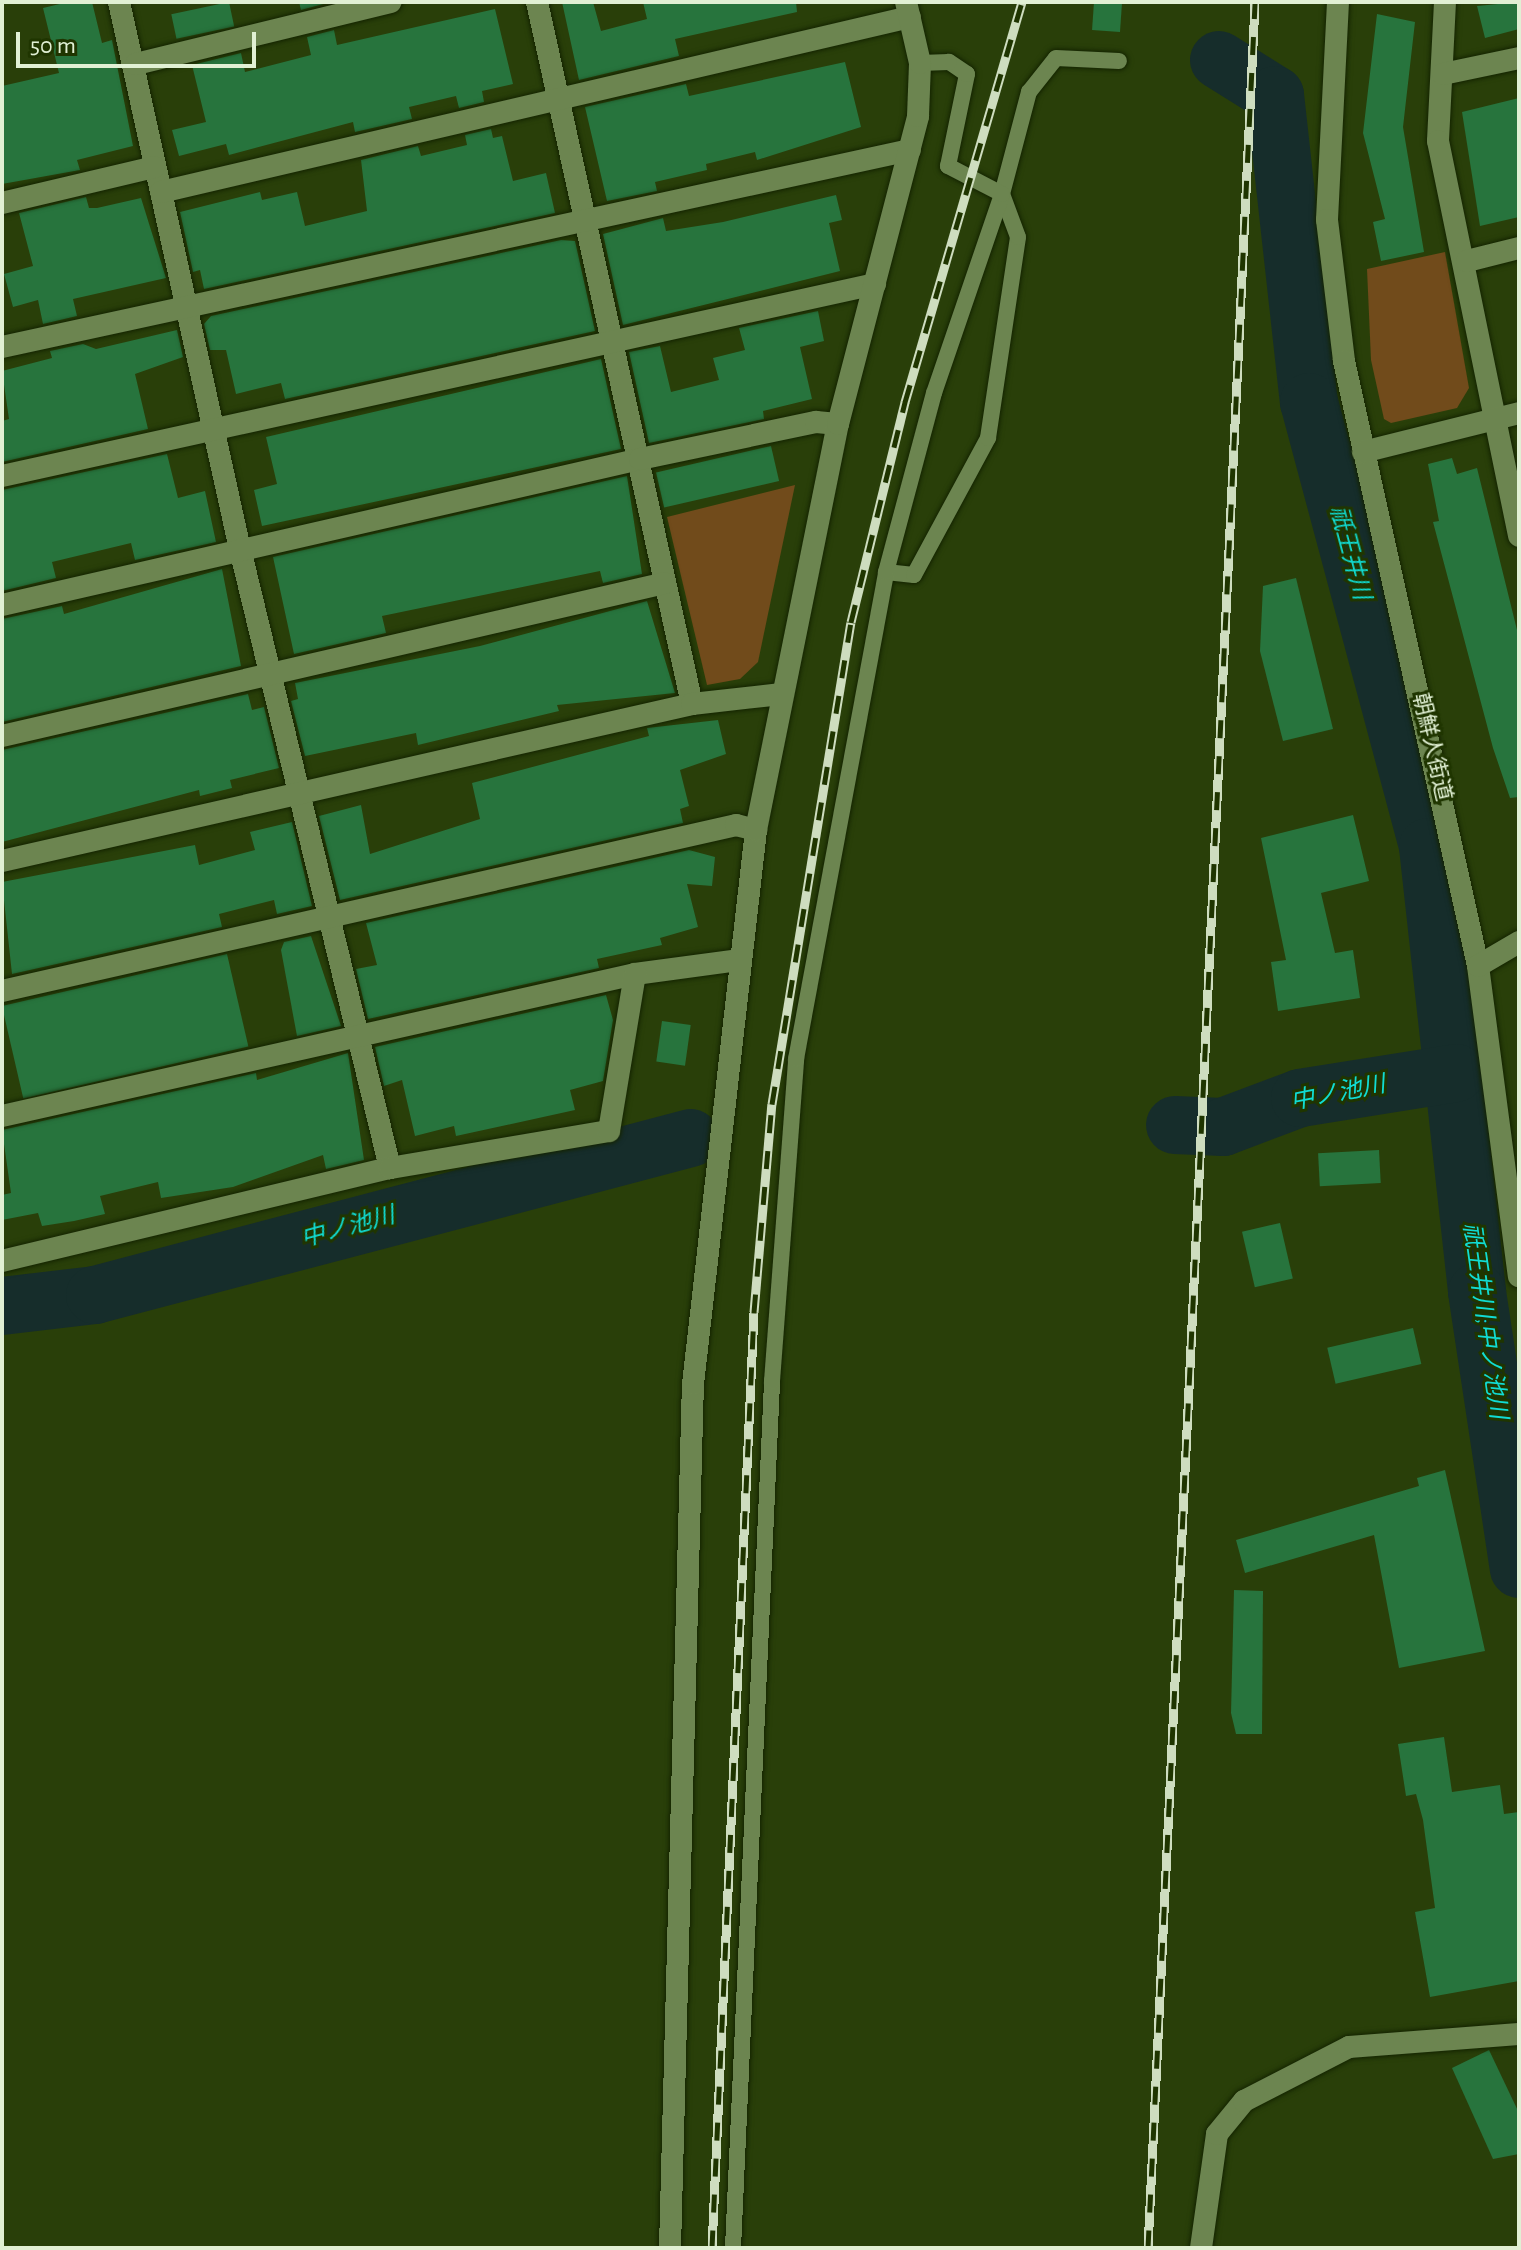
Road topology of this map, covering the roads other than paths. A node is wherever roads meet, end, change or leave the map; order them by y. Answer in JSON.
{"nodes":[{"id":1,"x":119,"y":2,"type":"edge"},
{"id":2,"x":391,"y":2,"type":"edge"},
{"id":3,"x":537,"y":2,"type":"edge"},
{"id":4,"x":1338,"y":2,"type":"edge"},
{"id":5,"x":1445,"y":2,"type":"edge"},
{"id":6,"x":908,"y":10,"type":"edge"},
{"id":7,"x":1519,"y":58,"type":"edge"},
{"id":8,"x":1119,"y":61,"type":"dead end"},
{"id":9,"x":920,"y":63,"type":"junction"},
{"id":10,"x":136,"y":64,"type":"junction"},
{"id":11,"x":1443,"y":74,"type":"junction"},
{"id":12,"x":560,"y":104,"type":"junction"},
{"id":13,"x":910,"y":150,"type":"junction"},
{"id":14,"x":154,"y":167,"type":"junction"},
{"id":15,"x":161,"y":192,"type":"junction"},
{"id":16,"x":1002,"y":194,"type":"junction"},
{"id":17,"x":2,"y":203,"type":"edge"},
{"id":18,"x":587,"y":225,"type":"junction"},
{"id":19,"x":1519,"y":248,"type":"edge"},
{"id":20,"x":1467,"y":261,"type":"junction"},
{"id":21,"x":875,"y":284,"type":"junction"},
{"id":22,"x":189,"y":306,"type":"junction"},
{"id":23,"x":613,"y":340,"type":"junction"},
{"id":24,"x":2,"y":347,"type":"edge"},
{"id":25,"x":1519,"y":413,"type":"edge"},
{"id":26,"x":1491,"y":419,"type":"junction"},
{"id":27,"x":838,"y":424,"type":"junction"},
{"id":28,"x":214,"y":430,"type":"junction"},
{"id":29,"x":1363,"y":452,"type":"junction"},
{"id":30,"x":640,"y":459,"type":"junction"},
{"id":31,"x":2,"y":476,"type":"edge"},
{"id":32,"x":1519,"y":536,"type":"edge"},
{"id":33,"x":240,"y":549,"type":"junction"},
{"id":34,"x":886,"y":572,"type":"junction"},
{"id":35,"x":665,"y":583,"type":"junction"},
{"id":36,"x":2,"y":605,"type":"edge"},
{"id":37,"x":275,"y":673,"type":"junction"},
{"id":38,"x":781,"y":694,"type":"junction"},
{"id":39,"x":692,"y":704,"type":"junction"},
{"id":40,"x":2,"y":736,"type":"edge"},
{"id":41,"x":302,"y":793,"type":"junction"},
{"id":42,"x":756,"y":830,"type":"junction"},
{"id":43,"x":2,"y":861,"type":"edge"},
{"id":44,"x":332,"y":913,"type":"junction"},
{"id":45,"x":1519,"y":942,"type":"edge"},
{"id":46,"x":738,"y":960,"type":"junction"},
{"id":47,"x":1478,"y":966,"type":"junction"},
{"id":48,"x":635,"y":974,"type":"junction"},
{"id":49,"x":2,"y":991,"type":"edge"},
{"id":50,"x":360,"y":1040,"type":"junction"},
{"id":51,"x":2,"y":1116,"type":"edge"},
{"id":52,"x":390,"y":1168,"type":"junction"},
{"id":53,"x":1515,"y":1215,"type":"edge"},
{"id":54,"x":2,"y":1261,"type":"edge"},
{"id":55,"x":1519,"y":1276,"type":"edge"},
{"id":56,"x":1519,"y":2034,"type":"edge"},
{"id":57,"x":670,"y":2248,"type":"edge"},
{"id":58,"x":733,"y":2248,"type":"edge"},
{"id":59,"x":1201,"y":2248,"type":"edge"}],
"edges":[{"from":1,"to":10,"type":"street"},
{"from":2,"to":10,"type":"street"},
{"from":3,"to":12,"type":"street"},
{"from":4,"to":29,"type":"street","name":"朝鮮人街道"},
{"from":5,"to":11,"type":"street"},
{"from":6,"to":9,"type":"street"},
{"from":6,"to":12,"type":"street"},
{"from":7,"to":11,"type":"street"},
{"from":8,"to":16,"type":"lane"},
{"from":9,"to":13,"type":"street"},
{"from":9,"to":16,"type":"lane"},
{"from":10,"to":14,"type":"street"},
{"from":11,"to":20,"type":"street"},
{"from":12,"to":15,"type":"street"},
{"from":12,"to":18,"type":"street"},
{"from":13,"to":18,"type":"street"},
{"from":13,"to":21,"type":"street"},
{"from":14,"to":15,"type":"street"},
{"from":14,"to":17,"type":"street"},
{"from":15,"to":22,"type":"street"},
{"from":16,"to":34,"type":"lane"},
{"from":16,"to":34,"type":"lane"},
{"from":18,"to":22,"type":"street"},
{"from":18,"to":23,"type":"street"},
{"from":19,"to":20,"type":"street"},
{"from":20,"to":26,"type":"street"},
{"from":21,"to":23,"type":"street"},
{"from":21,"to":27,"type":"street"},
{"from":22,"to":24,"type":"street"},
{"from":22,"to":28,"type":"street"},
{"from":23,"to":28,"type":"street"},
{"from":23,"to":30,"type":"street"},
{"from":25,"to":26,"type":"street"},
{"from":26,"to":29,"type":"street"},
{"from":26,"to":32,"type":"street"},
{"from":27,"to":30,"type":"street"},
{"from":27,"to":38,"type":"street"},
{"from":28,"to":31,"type":"street"},
{"from":28,"to":33,"type":"street"},
{"from":29,"to":47,"type":"street","name":"朝鮮人街道"},
{"from":30,"to":33,"type":"street"},
{"from":30,"to":35,"type":"street"},
{"from":33,"to":36,"type":"street"},
{"from":33,"to":37,"type":"street"},
{"from":34,"to":58,"type":"lane"},
{"from":35,"to":37,"type":"street"},
{"from":35,"to":39,"type":"street"},
{"from":37,"to":40,"type":"street"},
{"from":37,"to":41,"type":"street"},
{"from":38,"to":39,"type":"street"},
{"from":38,"to":42,"type":"street"},
{"from":39,"to":41,"type":"street"},
{"from":41,"to":43,"type":"street"},
{"from":41,"to":44,"type":"street"},
{"from":42,"to":44,"type":"street"},
{"from":42,"to":46,"type":"street"},
{"from":44,"to":49,"type":"street"},
{"from":44,"to":50,"type":"street"},
{"from":45,"to":47,"type":"street"},
{"from":46,"to":48,"type":"street"},
{"from":46,"to":57,"type":"street"},
{"from":47,"to":53,"type":"street","name":"朝鮮人街道"},
{"from":48,"to":50,"type":"street"},
{"from":48,"to":52,"type":"street"},
{"from":50,"to":51,"type":"street"},
{"from":50,"to":52,"type":"street"},
{"from":52,"to":54,"type":"street"},
{"from":53,"to":55,"type":"street","name":"朝鮮人街道"},
{"from":56,"to":59,"type":"street"}]}
